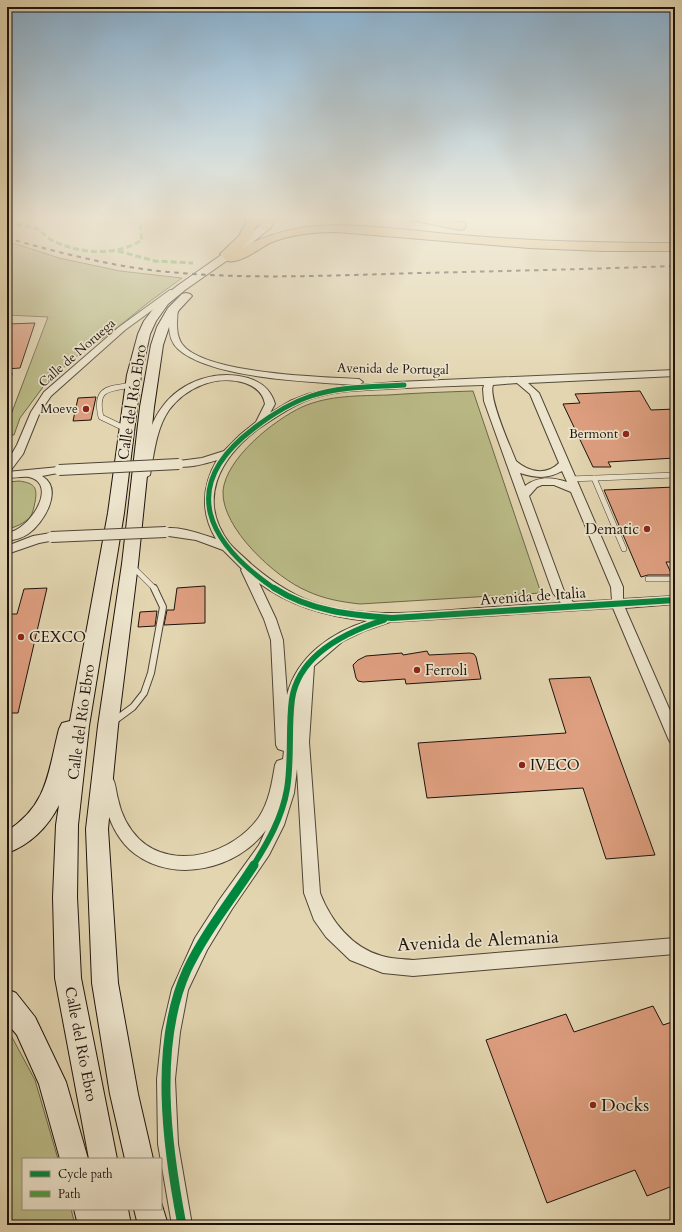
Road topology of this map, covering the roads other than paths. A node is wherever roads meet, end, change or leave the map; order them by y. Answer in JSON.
{"nodes":[{"id":1,"x":201,"y":274,"type":"edge"},
{"id":2,"x":208,"y":274,"type":"edge"},
{"id":3,"x":181,"y":288,"type":"junction"},
{"id":4,"x":174,"y":308,"type":"junction"},
{"id":5,"x":675,"y":373,"type":"edge"},
{"id":6,"x":10,"y":374,"type":"dead end"},
{"id":7,"x":520,"y":381,"type":"junction"},
{"id":8,"x":7,"y":382,"type":"edge"},
{"id":9,"x":490,"y":382,"type":"junction"},
{"id":10,"x":132,"y":385,"type":"junction"},
{"id":11,"x":404,"y":385,"type":"junction"},
{"id":12,"x":258,"y":424,"type":"junction"},
{"id":13,"x":126,"y":429,"type":"junction"},
{"id":14,"x":226,"y":453,"type":"junction"},
{"id":15,"x":11,"y":461,"type":"edge"},
{"id":16,"x":512,"y":463,"type":"junction"},
{"id":17,"x":564,"y":463,"type":"junction"},
{"id":18,"x":7,"y":468,"type":"edge"},
{"id":19,"x":30,"y":474,"type":"junction"},
{"id":20,"x":7,"y":475,"type":"edge"},
{"id":21,"x":675,"y":475,"type":"edge"},
{"id":22,"x":594,"y":478,"type":"junction"},
{"id":23,"x":570,"y":479,"type":"junction"},
{"id":24,"x":575,"y":490,"type":"junction"},
{"id":25,"x":523,"y":496,"type":"junction"},
{"id":26,"x":136,"y":513,"type":"junction"},
{"id":27,"x":14,"y":536,"type":"edge"},
{"id":28,"x":51,"y":537,"type":"junction"},
{"id":29,"x":7,"y":546,"type":"edge"},
{"id":30,"x":227,"y":547,"type":"junction"},
{"id":31,"x":624,"y":549,"type":"dead end"},
{"id":32,"x":7,"y":550,"type":"edge"},
{"id":33,"x":130,"y":564,"type":"junction"},
{"id":34,"x":244,"y":564,"type":"junction"},
{"id":35,"x":648,"y":579,"type":"dead end"},
{"id":36,"x":675,"y":579,"type":"edge"},
{"id":37,"x":675,"y":600,"type":"edge"},
{"id":38,"x":617,"y":603,"type":"junction"},
{"id":39,"x":570,"y":606,"type":"junction"},
{"id":40,"x":392,"y":618,"type":"junction"},
{"id":41,"x":96,"y":623,"type":"junction"},
{"id":42,"x":312,"y":660,"type":"junction"},
{"id":43,"x":108,"y":726,"type":"junction"},
{"id":44,"x":675,"y":738,"type":"edge"},
{"id":45,"x":7,"y":843,"type":"edge"},
{"id":46,"x":675,"y":946,"type":"edge"},
{"id":47,"x":7,"y":1002,"type":"edge"},
{"id":48,"x":74,"y":1158,"type":"edge"},
{"id":49,"x":103,"y":1158,"type":"edge"},
{"id":50,"x":138,"y":1158,"type":"edge"},
{"id":51,"x":89,"y":1210,"type":"edge"},
{"id":52,"x":113,"y":1210,"type":"edge"},
{"id":53,"x":149,"y":1210,"type":"edge"},
{"id":54,"x":93,"y":1225,"type":"edge"},
{"id":55,"x":116,"y":1225,"type":"edge"},
{"id":56,"x":153,"y":1225,"type":"edge"},
{"id":57,"x":182,"y":1225,"type":"edge"}],
"edges":[{"from":1,"to":3,"type":"main road","name":"Calle del Río Ebro"},
{"from":2,"to":4,"type":"main road","name":"Calle del Río Ebro"},
{"from":3,"to":10,"type":"main road","name":"Calle del Río Ebro"},
{"from":3,"to":15,"type":"street","name":"Calle de Noruega"},
{"from":4,"to":11,"type":"street","name":"Avenida de Portugal"},
{"from":4,"to":26,"type":"main road","name":"Calle del Río Ebro"},
{"from":5,"to":7,"type":"street","name":"Avenida de Portugal"},
{"from":6,"to":8,"type":"lane"},
{"from":7,"to":9,"type":"street","name":"Avenida de Portugal"},
{"from":7,"to":17,"type":"street"},
{"from":9,"to":11,"type":"street","name":"Avenida de Portugal"},
{"from":9,"to":16,"type":"street"},
{"from":10,"to":13,"type":"main road","name":"Calle del Río Ebro"},
{"from":10,"to":13,"type":"lane"},
{"from":11,"to":12,"type":"street"},
{"from":12,"to":14,"type":"street"},
{"from":12,"to":26,"type":"street"},
{"from":13,"to":41,"type":"main road","name":"Calle del Río Ebro"},
{"from":14,"to":19,"type":"street","bridge":true},
{"from":14,"to":30,"type":"street"},
{"from":15,"to":18,"type":"street","name":"Calle de Noruega"},
{"from":16,"to":17,"type":"street"},
{"from":16,"to":25,"type":"street"},
{"from":17,"to":23,"type":"street"},
{"from":19,"to":20,"type":"street"},
{"from":19,"to":27,"type":"street"},
{"from":21,"to":22,"type":"lane"},
{"from":22,"to":23,"type":"lane"},
{"from":22,"to":31,"type":"lane"},
{"from":23,"to":24,"type":"street"},
{"from":24,"to":25,"type":"street"},
{"from":24,"to":38,"type":"street"},
{"from":25,"to":39,"type":"street"},
{"from":26,"to":33,"type":"main road","name":"Calle del Río Ebro"},
{"from":27,"to":28,"type":"street"},
{"from":27,"to":29,"type":"street"},
{"from":28,"to":30,"type":"street","bridge":true},
{"from":28,"to":32,"type":"street"},
{"from":30,"to":34,"type":"street"},
{"from":33,"to":43,"type":"main road","name":"Calle del Río Ebro"},
{"from":33,"to":43,"type":"lane"},
{"from":34,"to":40,"type":"street"},
{"from":34,"to":43,"type":"street"},
{"from":35,"to":36,"type":"lane"},
{"from":37,"to":38,"type":"street","name":"Avenida de Italia"},
{"from":38,"to":39,"type":"street","name":"Avenida de Italia"},
{"from":38,"to":44,"type":"street"},
{"from":39,"to":40,"type":"street","name":"Avenida de Italia"},
{"from":40,"to":42,"type":"street"},
{"from":41,"to":45,"type":"main road"},
{"from":41,"to":49,"type":"main road","name":"Calle del Río Ebro"},
{"from":42,"to":46,"type":"street","name":"Avenida de Alemania"},
{"from":42,"to":57,"type":"street"},
{"from":43,"to":50,"type":"main road","name":"Calle del Río Ebro"},
{"from":47,"to":48,"type":"main road"},
{"from":51,"to":54,"type":"main road"},
{"from":52,"to":55,"type":"main road"},
{"from":53,"to":56,"type":"main road"}]}
